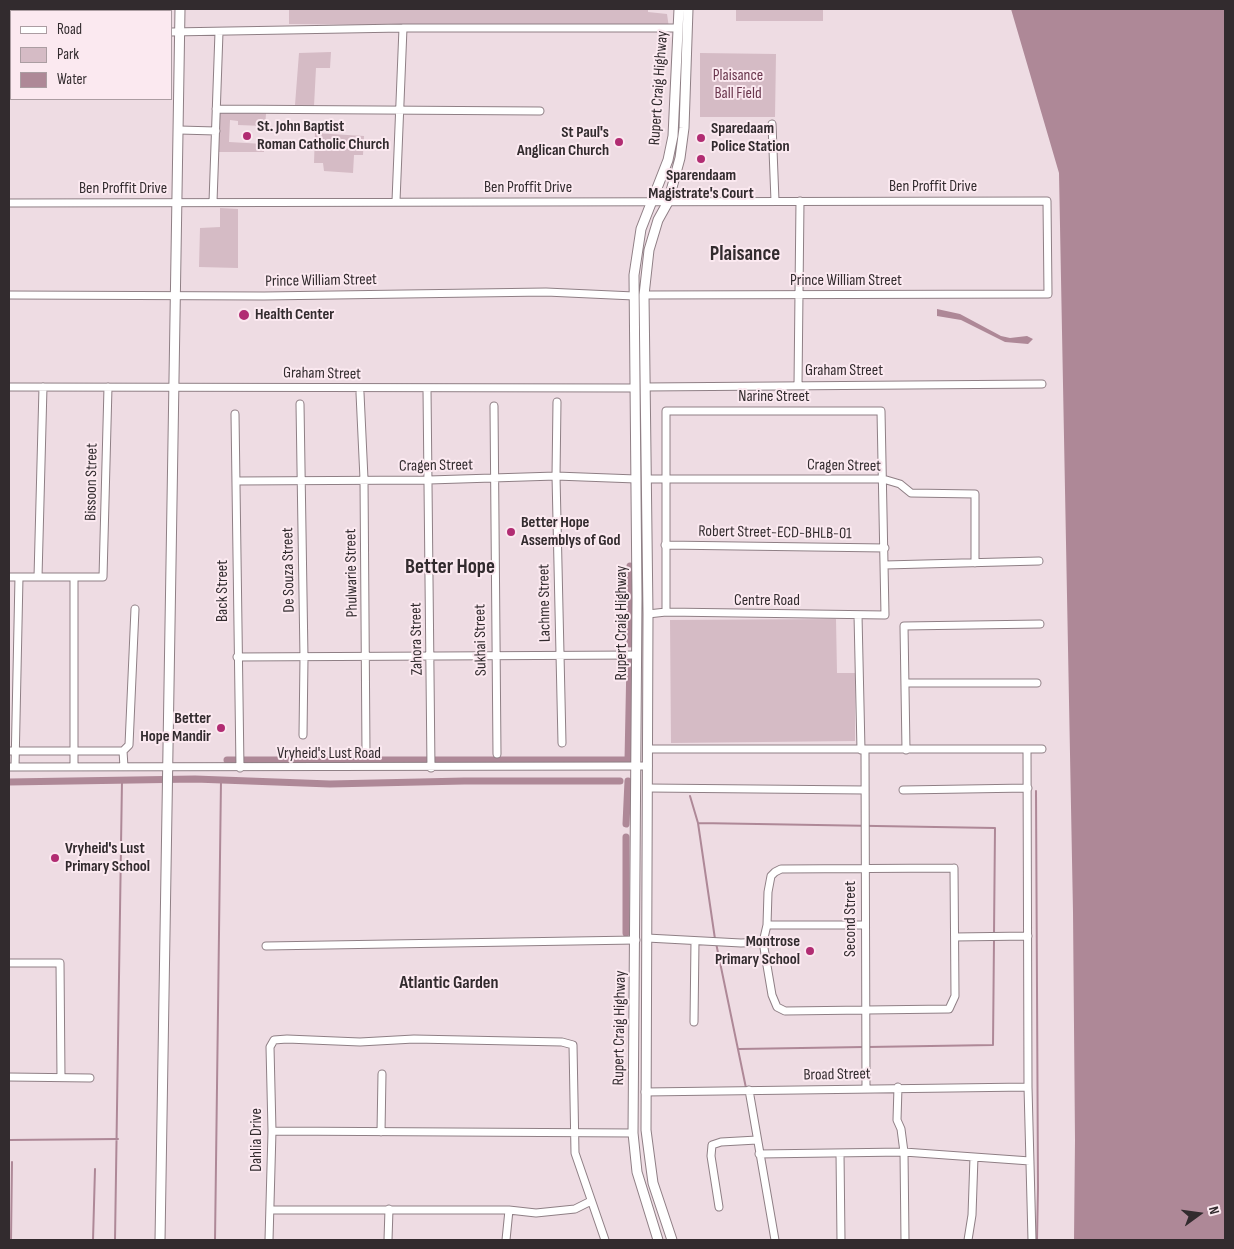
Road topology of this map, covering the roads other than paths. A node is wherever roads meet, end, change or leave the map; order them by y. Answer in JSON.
{"nodes":[{"id":1,"x":180,"y":9,"type":"edge"},
{"id":2,"x":679,"y":9,"type":"edge"},
{"id":3,"x":688,"y":9,"type":"edge"},
{"id":4,"x":403,"y":28,"type":"junction"},
{"id":5,"x":678,"y":28,"type":"junction"},
{"id":6,"x":175,"y":32,"type":"edge"},
{"id":7,"x":219,"y":32,"type":"junction"},
{"id":8,"x":216,"y":109,"type":"junction"},
{"id":9,"x":540,"y":111,"type":"dead end"},
{"id":10,"x":400,"y":112,"type":"junction"},
{"id":11,"x":772,"y":124,"type":"dead end"},
{"id":12,"x":179,"y":130,"type":"junction"},
{"id":13,"x":216,"y":131,"type":"junction"},
{"id":14,"x":396,"y":201,"type":"junction"},
{"id":15,"x":775,"y":201,"type":"junction"},
{"id":16,"x":800,"y":201,"type":"junction"},
{"id":17,"x":178,"y":202,"type":"junction"},
{"id":18,"x":213,"y":202,"type":"junction"},
{"id":19,"x":652,"y":202,"type":"junction"},
{"id":20,"x":668,"y":202,"type":"junction"},
{"id":21,"x":9,"y":203,"type":"edge"},
{"id":22,"x":1048,"y":294,"type":"joint"},
{"id":23,"x":644,"y":295,"type":"junction"},
{"id":24,"x":799,"y":295,"type":"junction"},
{"id":25,"x":9,"y":296,"type":"edge"},
{"id":26,"x":176,"y":296,"type":"junction"},
{"id":27,"x":634,"y":296,"type":"junction"},
{"id":28,"x":1042,"y":384,"type":"dead end"},
{"id":29,"x":798,"y":385,"type":"junction"},
{"id":30,"x":9,"y":387,"type":"edge"},
{"id":31,"x":42,"y":387,"type":"junction"},
{"id":32,"x":645,"y":387,"type":"junction"},
{"id":33,"x":108,"y":388,"type":"junction"},
{"id":34,"x":174,"y":388,"type":"junction"},
{"id":35,"x":635,"y":388,"type":"junction"},
{"id":36,"x":427,"y":389,"type":"junction"},
{"id":37,"x":360,"y":393,"type":"dead end"},
{"id":38,"x":557,"y":402,"type":"dead end"},
{"id":39,"x":300,"y":404,"type":"dead end"},
{"id":40,"x":494,"y":406,"type":"dead end"},
{"id":41,"x":235,"y":414,"type":"dead end"},
{"id":42,"x":556,"y":476,"type":"junction"},
{"id":43,"x":665,"y":478,"type":"junction"},
{"id":44,"x":364,"y":479,"type":"junction"},
{"id":45,"x":494,"y":479,"type":"junction"},
{"id":46,"x":636,"y":479,"type":"junction"},
{"id":47,"x":648,"y":479,"type":"junction"},
{"id":48,"x":883,"y":479,"type":"junction"},
{"id":49,"x":302,"y":480,"type":"junction"},
{"id":50,"x":429,"y":480,"type":"junction"},
{"id":51,"x":236,"y":481,"type":"junction"},
{"id":52,"x":665,"y":544,"type":"junction"},
{"id":53,"x":884,"y":548,"type":"junction"},
{"id":54,"x":1039,"y":561,"type":"dead end"},
{"id":55,"x":975,"y":563,"type":"junction"},
{"id":56,"x":885,"y":565,"type":"junction"},
{"id":57,"x":9,"y":577,"type":"edge"},
{"id":58,"x":19,"y":577,"type":"junction"},
{"id":59,"x":38,"y":577,"type":"junction"},
{"id":60,"x":74,"y":577,"type":"junction"},
{"id":61,"x":136,"y":609,"type":"dead end"},
{"id":62,"x":666,"y":612,"type":"junction"},
{"id":63,"x":648,"y":614,"type":"junction"},
{"id":64,"x":858,"y":615,"type":"junction"},
{"id":65,"x":1040,"y":624,"type":"dead end"},
{"id":66,"x":560,"y":655,"type":"junction"},
{"id":67,"x":637,"y":655,"type":"junction"},
{"id":68,"x":495,"y":656,"type":"junction"},
{"id":69,"x":237,"y":657,"type":"junction"},
{"id":70,"x":431,"y":657,"type":"junction"},
{"id":71,"x":304,"y":658,"type":"junction"},
{"id":72,"x":366,"y":658,"type":"junction"},
{"id":73,"x":1037,"y":683,"type":"dead end"},
{"id":74,"x":905,"y":684,"type":"junction"},
{"id":75,"x":303,"y":735,"type":"dead end"},
{"id":76,"x":562,"y":743,"type":"dead end"},
{"id":77,"x":648,"y":749,"type":"junction"},
{"id":78,"x":1028,"y":749,"type":"junction"},
{"id":79,"x":1042,"y":749,"type":"dead end"},
{"id":80,"x":12,"y":750,"type":"edge"},
{"id":81,"x":863,"y":750,"type":"junction"},
{"id":82,"x":906,"y":750,"type":"junction"},
{"id":83,"x":74,"y":752,"type":"junction"},
{"id":84,"x":123,"y":752,"type":"junction"},
{"id":85,"x":366,"y":752,"type":"dead end"},
{"id":86,"x":497,"y":754,"type":"dead end"},
{"id":87,"x":240,"y":766,"type":"junction"},
{"id":88,"x":431,"y":766,"type":"junction"},
{"id":89,"x":648,"y":766,"type":"junction"},
{"id":90,"x":12,"y":767,"type":"edge"},
{"id":91,"x":74,"y":767,"type":"junction"},
{"id":92,"x":124,"y":767,"type":"junction"},
{"id":93,"x":636,"y":767,"type":"junction"},
{"id":94,"x":169,"y":775,"type":"junction"},
{"id":95,"x":648,"y":788,"type":"junction"},
{"id":96,"x":1028,"y":788,"type":"junction"},
{"id":97,"x":865,"y":790,"type":"junction"},
{"id":98,"x":903,"y":790,"type":"dead end"},
{"id":99,"x":865,"y":868,"type":"junction"},
{"id":100,"x":767,"y":925,"type":"junction"},
{"id":101,"x":865,"y":925,"type":"junction"},
{"id":102,"x":1028,"y":936,"type":"junction"},
{"id":103,"x":955,"y":937,"type":"junction"},
{"id":104,"x":647,"y":938,"type":"junction"},
{"id":105,"x":636,"y":940,"type":"junction"},
{"id":106,"x":695,"y":941,"type":"junction"},
{"id":107,"x":763,"y":942,"type":"junction"},
{"id":108,"x":266,"y":946,"type":"dead end"},
{"id":109,"x":9,"y":963,"type":"edge"},
{"id":110,"x":866,"y":1011,"type":"junction"},
{"id":111,"x":694,"y":1022,"type":"dead end"},
{"id":112,"x":382,"y":1074,"type":"dead end"},
{"id":113,"x":9,"y":1077,"type":"edge"},
{"id":114,"x":61,"y":1077,"type":"junction"},
{"id":115,"x":90,"y":1078,"type":"dead end"},
{"id":116,"x":898,"y":1087,"type":"junction"},
{"id":117,"x":1028,"y":1087,"type":"junction"},
{"id":118,"x":866,"y":1088,"type":"junction"},
{"id":119,"x":749,"y":1090,"type":"junction"},
{"id":120,"x":645,"y":1092,"type":"junction"},
{"id":121,"x":272,"y":1131,"type":"junction"},
{"id":122,"x":381,"y":1132,"type":"junction"},
{"id":123,"x":573,"y":1134,"type":"junction"},
{"id":124,"x":634,"y":1134,"type":"junction"},
{"id":125,"x":756,"y":1140,"type":"junction"},
{"id":126,"x":904,"y":1152,"type":"junction"},
{"id":127,"x":840,"y":1153,"type":"junction"},
{"id":128,"x":759,"y":1154,"type":"junction"},
{"id":129,"x":974,"y":1157,"type":"junction"},
{"id":130,"x":1030,"y":1161,"type":"junction"},
{"id":131,"x":592,"y":1201,"type":"junction"},
{"id":132,"x":719,"y":1207,"type":"dead end"},
{"id":133,"x":389,"y":1209,"type":"junction"},
{"id":134,"x":270,"y":1210,"type":"junction"},
{"id":135,"x":509,"y":1210,"type":"junction"},
{"id":136,"x":160,"y":1240,"type":"edge"},
{"id":137,"x":269,"y":1240,"type":"edge"},
{"id":138,"x":388,"y":1240,"type":"edge"},
{"id":139,"x":506,"y":1240,"type":"edge"},
{"id":140,"x":605,"y":1240,"type":"edge"},
{"id":141,"x":658,"y":1240,"type":"edge"},
{"id":142,"x":672,"y":1240,"type":"edge"},
{"id":143,"x":775,"y":1240,"type":"edge"},
{"id":144,"x":840,"y":1240,"type":"edge"},
{"id":145,"x":905,"y":1240,"type":"edge"},
{"id":146,"x":968,"y":1240,"type":"edge"},
{"id":147,"x":1032,"y":1240,"type":"edge"}],
"edges":[{"from":1,"to":6,"type":"main road"},
{"from":2,"to":5,"type":"main road","name":"Rupert Craig Highway"},
{"from":3,"to":20,"type":"main road","name":"Rupert Craig Highway"},
{"from":4,"to":5,"type":"street"},
{"from":4,"to":7,"type":"street"},
{"from":4,"to":10,"type":"street"},
{"from":5,"to":19,"type":"main road","name":"Rupert Craig Highway"},
{"from":6,"to":7,"type":"street"},
{"from":6,"to":12,"type":"main road"},
{"from":7,"to":8,"type":"street"},
{"from":8,"to":10,"type":"street"},
{"from":8,"to":13,"type":"street"},
{"from":9,"to":10,"type":"street"},
{"from":10,"to":14,"type":"street"},
{"from":11,"to":15,"type":"street"},
{"from":12,"to":13,"type":"street"},
{"from":12,"to":17,"type":"main road"},
{"from":13,"to":18,"type":"street"},
{"from":14,"to":18,"type":"street","name":"Ben Proffit Drive"},
{"from":14,"to":19,"type":"street","name":"Ben Proffit Drive"},
{"from":15,"to":16,"type":"street","name":"Ben Proffit Drive"},
{"from":15,"to":20,"type":"street","name":"Ben Proffit Drive"},
{"from":16,"to":22,"type":"street","name":"Ben Proffit Drive"},
{"from":16,"to":24,"type":"street"},
{"from":17,"to":18,"type":"street","name":"Ben Proffit Drive"},
{"from":17,"to":21,"type":"street","name":"Ben Proffit Drive"},
{"from":17,"to":26,"type":"main road"},
{"from":19,"to":20,"type":"street","name":"Ben Proffit Drive"},
{"from":19,"to":27,"type":"main road","name":"Rupert Craig Highway"},
{"from":20,"to":23,"type":"main road","name":"Rupert Craig Highway"},
{"from":22,"to":24,"type":"street","name":"Prince William Street"},
{"from":23,"to":24,"type":"street","name":"Prince William Street"},
{"from":23,"to":32,"type":"main road","name":"Rupert Craig Highway"},
{"from":24,"to":29,"type":"street"},
{"from":25,"to":26,"type":"street","name":"Prince William Street"},
{"from":26,"to":27,"type":"street","name":"Prince William Street"},
{"from":26,"to":34,"type":"main road"},
{"from":27,"to":35,"type":"main road","name":"Rupert Craig Highway"},
{"from":28,"to":29,"type":"street","name":"Graham Street"},
{"from":29,"to":32,"type":"street","name":"Graham Street"},
{"from":30,"to":31,"type":"street","name":"Graham Street"},
{"from":31,"to":33,"type":"street","name":"Graham Street"},
{"from":31,"to":59,"type":"street"},
{"from":32,"to":47,"type":"main road","name":"Rupert Craig Highway"},
{"from":33,"to":34,"type":"street","name":"Graham Street"},
{"from":33,"to":60,"type":"street","name":"Bissoon Street"},
{"from":34,"to":36,"type":"street","name":"Graham Street"},
{"from":34,"to":94,"type":"main road"},
{"from":35,"to":36,"type":"street","name":"Graham Street"},
{"from":35,"to":46,"type":"main road","name":"Rupert Craig Highway"},
{"from":36,"to":50,"type":"street","name":"Zahora Street"},
{"from":37,"to":44,"type":"street","name":"Phulwarie Street"},
{"from":38,"to":42,"type":"street","name":"Lachme Street"},
{"from":39,"to":49,"type":"street","name":"De Souza Street"},
{"from":40,"to":45,"type":"street","name":"Sukhai Street"},
{"from":41,"to":51,"type":"street","name":"Back Street"},
{"from":42,"to":45,"type":"street","name":"Cragen Street"},
{"from":42,"to":46,"type":"street","name":"Cragen Street"},
{"from":42,"to":66,"type":"street","name":"Lachme Street"},
{"from":43,"to":47,"type":"street","name":"Cragen Street"},
{"from":43,"to":48,"type":"street","name":"Cragen Street"},
{"from":43,"to":48,"type":"street","name":"Narine Street"},
{"from":43,"to":52,"type":"street"},
{"from":44,"to":49,"type":"street","name":"Cragen Street"},
{"from":44,"to":50,"type":"street","name":"Cragen Street"},
{"from":44,"to":72,"type":"street","name":"Phulwarie Street"},
{"from":45,"to":50,"type":"street","name":"Cragen Street"},
{"from":45,"to":68,"type":"street","name":"Sukhai Street"},
{"from":46,"to":67,"type":"main road","name":"Rupert Craig Highway"},
{"from":47,"to":63,"type":"main road","name":"Rupert Craig Highway"},
{"from":48,"to":53,"type":"street"},
{"from":48,"to":55,"type":"street","name":"Cragen Street"},
{"from":49,"to":51,"type":"street","name":"Cragen Street"},
{"from":49,"to":71,"type":"street","name":"De Souza Street"},
{"from":50,"to":70,"type":"street","name":"Zahora Street"},
{"from":51,"to":69,"type":"street","name":"Back Street"},
{"from":52,"to":53,"type":"street","name":"Robert Street-ECD-BHLB-01"},
{"from":52,"to":62,"type":"street"},
{"from":53,"to":56,"type":"street"},
{"from":54,"to":55,"type":"street"},
{"from":55,"to":56,"type":"street"},
{"from":56,"to":64,"type":"street","name":"Centre Road"},
{"from":57,"to":58,"type":"street"},
{"from":58,"to":59,"type":"street"},
{"from":58,"to":80,"type":"street"},
{"from":59,"to":60,"type":"street"},
{"from":60,"to":83,"type":"street"},
{"from":61,"to":84,"type":"street"},
{"from":62,"to":63,"type":"street","name":"Centre Road"},
{"from":62,"to":64,"type":"street","name":"Centre Road"},
{"from":63,"to":77,"type":"main road","name":"Rupert Craig Highway"},
{"from":64,"to":81,"type":"street","name":"Second Street"},
{"from":65,"to":74,"type":"street"},
{"from":66,"to":67,"type":"street"},
{"from":66,"to":68,"type":"street"},
{"from":66,"to":76,"type":"street","name":"Lachme Street"},
{"from":67,"to":93,"type":"main road","name":"Rupert Craig Highway"},
{"from":68,"to":70,"type":"street"},
{"from":68,"to":86,"type":"street","name":"Sukhai Street"},
{"from":69,"to":71,"type":"street"},
{"from":69,"to":87,"type":"street","name":"Back Street"},
{"from":70,"to":72,"type":"street"},
{"from":70,"to":88,"type":"street","name":"Zahora Street"},
{"from":71,"to":72,"type":"street"},
{"from":71,"to":75,"type":"street","name":"De Souza Street"},
{"from":72,"to":85,"type":"street","name":"Phulwarie Street"},
{"from":73,"to":74,"type":"street"},
{"from":74,"to":82,"type":"street"},
{"from":77,"to":81,"type":"street"},
{"from":77,"to":89,"type":"main road","name":"Rupert Craig Highway"},
{"from":78,"to":79,"type":"street"},
{"from":78,"to":82,"type":"street"},
{"from":78,"to":96,"type":"street"},
{"from":80,"to":83,"type":"street"},
{"from":80,"to":90,"type":"street"},
{"from":81,"to":82,"type":"street"},
{"from":81,"to":97,"type":"street","name":"Second Street"},
{"from":83,"to":84,"type":"street"},
{"from":83,"to":91,"type":"street"},
{"from":84,"to":92,"type":"street"},
{"from":87,"to":88,"type":"street","name":"Vryheid's Lust Road"},
{"from":87,"to":94,"type":"street","name":"Vryheid's Lust Road"},
{"from":88,"to":93,"type":"street","name":"Vryheid's Lust Road"},
{"from":89,"to":93,"type":"street","name":"Vryheid's Lust Road"},
{"from":89,"to":95,"type":"main road","name":"Rupert Craig Highway"},
{"from":90,"to":91,"type":"street","name":"Vryheid's Lust Road"},
{"from":91,"to":92,"type":"street","name":"Vryheid's Lust Road"},
{"from":92,"to":94,"type":"street","name":"Vryheid's Lust Road"},
{"from":93,"to":105,"type":"main road","name":"Rupert Craig Highway"},
{"from":94,"to":136,"type":"main road"},
{"from":95,"to":97,"type":"street"},
{"from":95,"to":104,"type":"main road","name":"Rupert Craig Highway"},
{"from":96,"to":98,"type":"street"},
{"from":96,"to":102,"type":"street"},
{"from":97,"to":99,"type":"street","name":"Second Street"},
{"from":99,"to":100,"type":"street"},
{"from":99,"to":101,"type":"street","name":"Second Street"},
{"from":99,"to":103,"type":"street"},
{"from":100,"to":101,"type":"street"},
{"from":100,"to":107,"type":"street"},
{"from":101,"to":110,"type":"street","name":"Second Street"},
{"from":102,"to":103,"type":"street"},
{"from":102,"to":117,"type":"street"},
{"from":103,"to":110,"type":"street"},
{"from":104,"to":106,"type":"street"},
{"from":104,"to":120,"type":"main road","name":"Rupert Craig Highway"},
{"from":105,"to":108,"type":"street"},
{"from":105,"to":124,"type":"main road","name":"Rupert Craig Highway"},
{"from":106,"to":107,"type":"street"},
{"from":106,"to":111,"type":"street"},
{"from":107,"to":110,"type":"street"},
{"from":109,"to":114,"type":"street"},
{"from":110,"to":118,"type":"street","name":"Second Street"},
{"from":112,"to":122,"type":"street"},
{"from":113,"to":114,"type":"street"},
{"from":114,"to":115,"type":"street"},
{"from":116,"to":117,"type":"street","name":"Broad Street"},
{"from":116,"to":118,"type":"street","name":"Broad Street"},
{"from":116,"to":126,"type":"street"},
{"from":117,"to":130,"type":"street"},
{"from":118,"to":119,"type":"street","name":"Broad Street"},
{"from":119,"to":120,"type":"street","name":"Broad Street"},
{"from":119,"to":125,"type":"street"},
{"from":120,"to":142,"type":"main road","name":"Rupert Craig Highway"},
{"from":121,"to":122,"type":"street"},
{"from":121,"to":123,"type":"street","name":"Dahlia Drive"},
{"from":121,"to":134,"type":"street","name":"Dahlia Drive"},
{"from":122,"to":123,"type":"street"},
{"from":123,"to":124,"type":"street"},
{"from":123,"to":131,"type":"street"},
{"from":124,"to":141,"type":"main road","name":"Rupert Craig Highway"},
{"from":125,"to":128,"type":"street"},
{"from":125,"to":132,"type":"street"},
{"from":126,"to":127,"type":"street"},
{"from":126,"to":129,"type":"street"},
{"from":126,"to":145,"type":"street"},
{"from":127,"to":128,"type":"street"},
{"from":127,"to":144,"type":"street"},
{"from":128,"to":143,"type":"street"},
{"from":129,"to":130,"type":"street"},
{"from":129,"to":146,"type":"street"},
{"from":130,"to":147,"type":"street"},
{"from":131,"to":135,"type":"street"},
{"from":131,"to":140,"type":"street"},
{"from":133,"to":134,"type":"street"},
{"from":133,"to":135,"type":"street"},
{"from":133,"to":138,"type":"street"},
{"from":134,"to":137,"type":"street","name":"Dahlia Drive"},
{"from":135,"to":139,"type":"street"}]}
